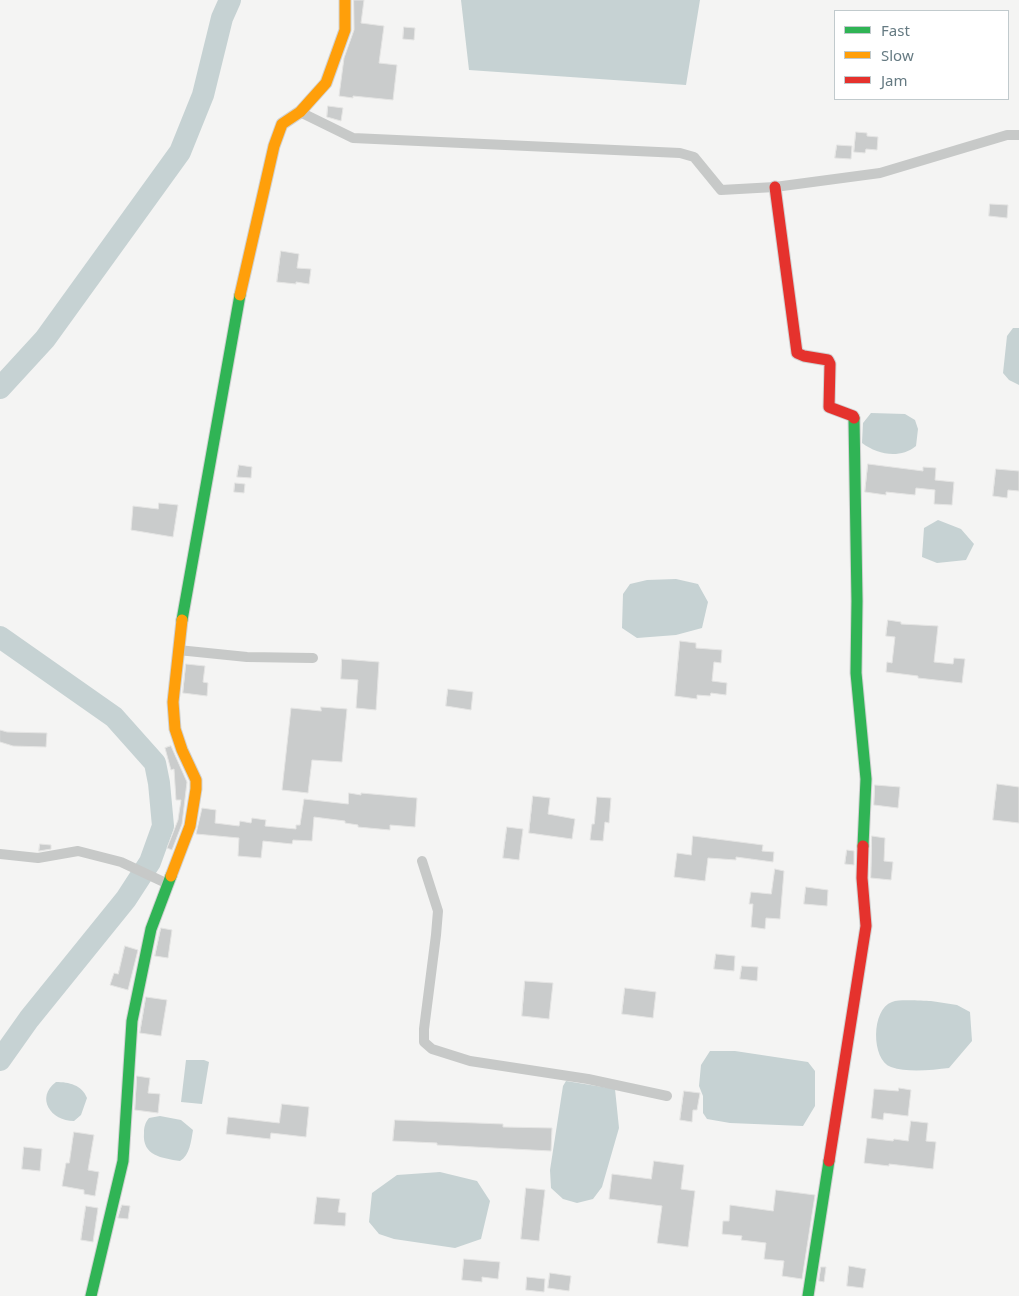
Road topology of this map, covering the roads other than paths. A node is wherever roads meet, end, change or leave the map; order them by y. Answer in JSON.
{"nodes":[{"id":1,"x":345,"y":0,"type":"edge"},
{"id":2,"x":300,"y":112,"type":"junction"},
{"id":3,"x":1019,"y":135,"type":"edge"},
{"id":4,"x":776,"y":186,"type":"junction"},
{"id":5,"x":178,"y":650,"type":"junction"},
{"id":6,"x":313,"y":658,"type":"dead end"},
{"id":7,"x":0,"y":854,"type":"edge"},
{"id":8,"x":422,"y":861,"type":"dead end"},
{"id":9,"x":165,"y":882,"type":"junction"},
{"id":10,"x":667,"y":1096,"type":"dead end"},
{"id":11,"x":91,"y":1296,"type":"edge"},
{"id":12,"x":808,"y":1296,"type":"edge"}],
"edges":[{"from":1,"to":2,"type":"street"},
{"from":2,"to":4,"type":"street"},
{"from":2,"to":5,"type":"street"},
{"from":3,"to":4,"type":"street"},
{"from":4,"to":12,"type":"street"},
{"from":5,"to":6,"type":"street"},
{"from":5,"to":9,"type":"street"},
{"from":7,"to":9,"type":"street"},
{"from":8,"to":10,"type":"street"},
{"from":9,"to":11,"type":"street"}]}
